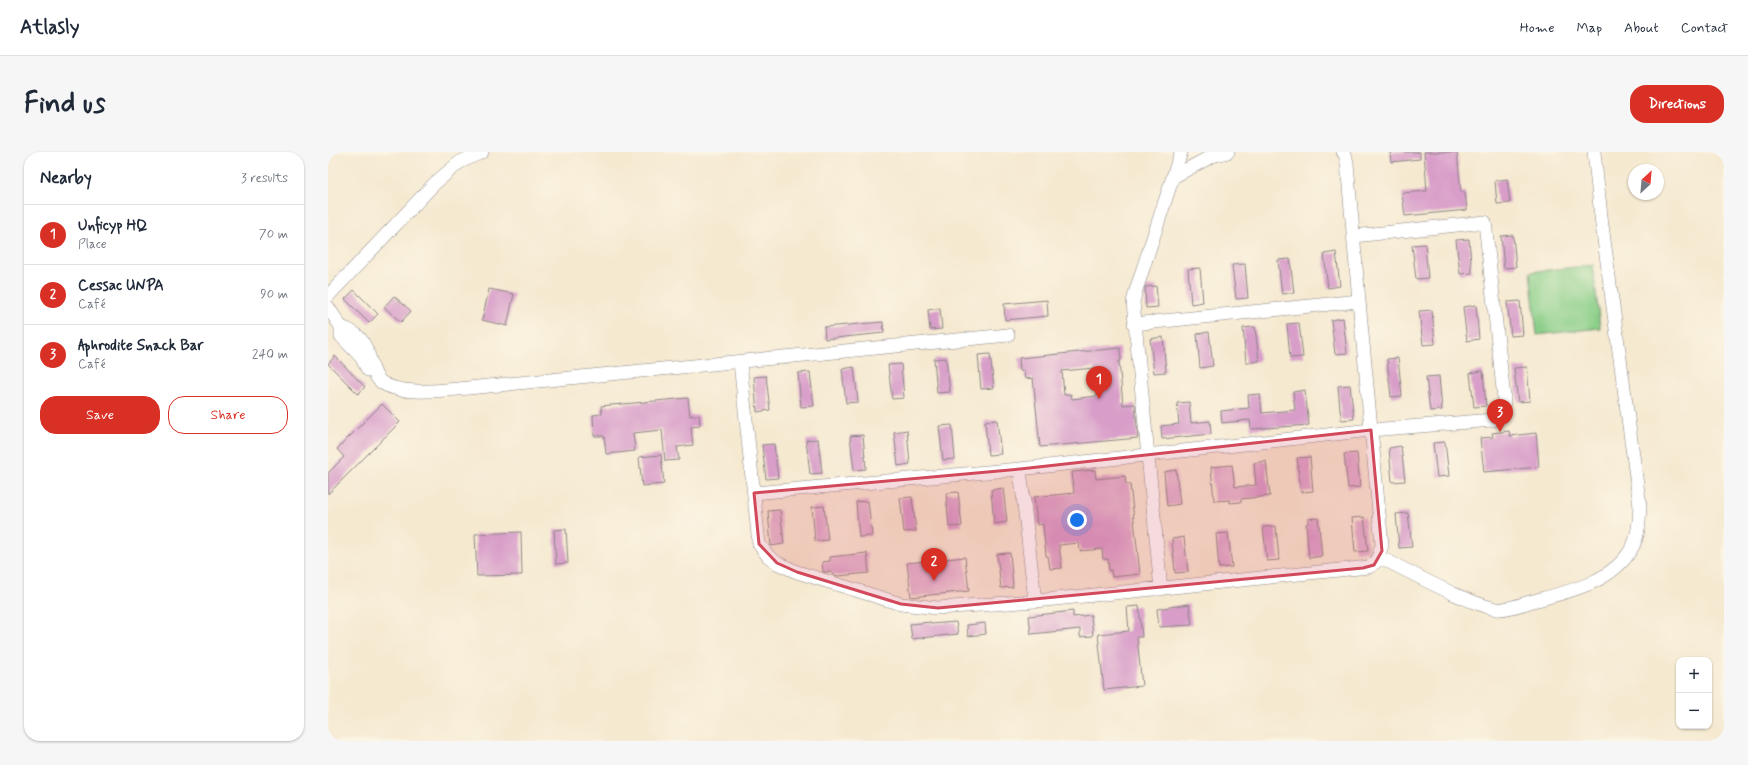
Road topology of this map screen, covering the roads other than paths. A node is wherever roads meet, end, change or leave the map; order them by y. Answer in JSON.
{"nodes":[{"id":1,"x":482,"y":152,"type":"edge"},
{"id":2,"x":1181,"y":152,"type":"edge"},
{"id":3,"x":1228,"y":152,"type":"edge"},
{"id":4,"x":1342,"y":152,"type":"edge"},
{"id":5,"x":1594,"y":152,"type":"edge"},
{"id":6,"x":1173,"y":177,"type":"junction"},
{"id":7,"x":1354,"y":236,"type":"junction"},
{"id":8,"x":328,"y":296,"type":"edge"},
{"id":9,"x":1359,"y":301,"type":"junction"},
{"id":10,"x":328,"y":307,"type":"edge"},
{"id":11,"x":1134,"y":324,"type":"junction"},
{"id":12,"x":1008,"y":336,"type":"dead end"},
{"id":13,"x":740,"y":362,"type":"junction"},
{"id":14,"x":1371,"y":430,"type":"junction"},
{"id":15,"x":1148,"y":456,"type":"junction"},
{"id":16,"x":1020,"y":469,"type":"junction"},
{"id":17,"x":754,"y":493,"type":"junction"},
{"id":18,"x":1379,"y":557,"type":"junction"},
{"id":19,"x":1161,"y":589,"type":"junction"},
{"id":20,"x":1035,"y":601,"type":"junction"}],
"edges":[{"from":1,"to":8,"type":"street"},
{"from":2,"to":6,"type":"street"},
{"from":3,"to":6,"type":"street"},
{"from":4,"to":7,"type":"street"},
{"from":5,"to":18,"type":"street"},
{"from":6,"to":11,"type":"street"},
{"from":7,"to":9,"type":"street"},
{"from":7,"to":14,"type":"street"},
{"from":9,"to":11,"type":"street"},
{"from":9,"to":14,"type":"street"},
{"from":10,"to":13,"type":"street"},
{"from":11,"to":15,"type":"street"},
{"from":12,"to":13,"type":"street"},
{"from":13,"to":17,"type":"street"},
{"from":14,"to":15,"type":"street"},
{"from":14,"to":18,"type":"street"},
{"from":15,"to":16,"type":"street"},
{"from":15,"to":19,"type":"street"},
{"from":16,"to":17,"type":"street"},
{"from":16,"to":20,"type":"street"},
{"from":17,"to":20,"type":"street"},
{"from":18,"to":19,"type":"street"},
{"from":19,"to":20,"type":"street"}]}
